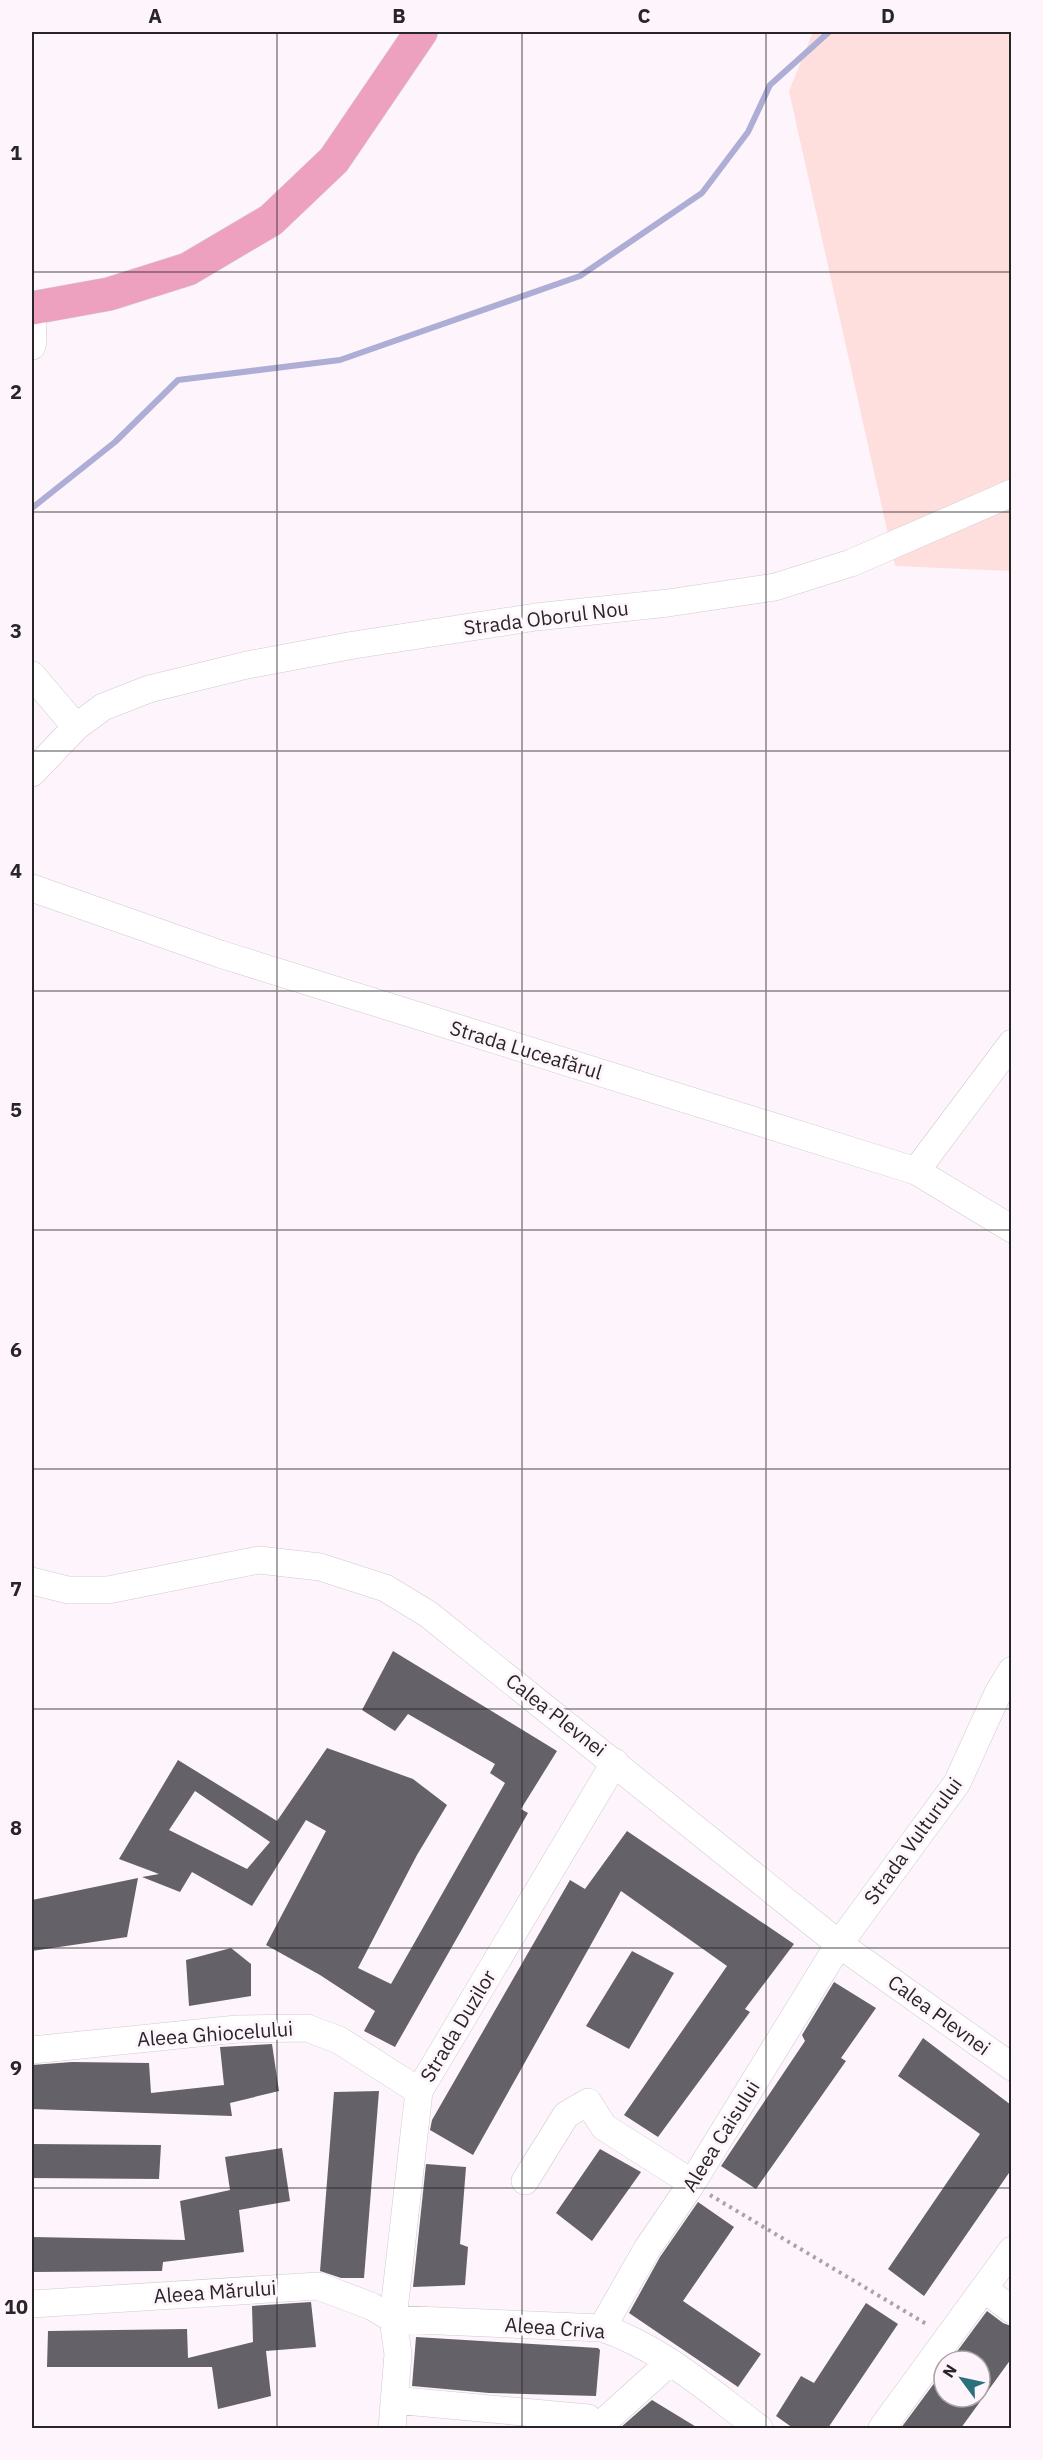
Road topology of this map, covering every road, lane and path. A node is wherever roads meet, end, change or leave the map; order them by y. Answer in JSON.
{"nodes":[{"id":1,"x":421,"y":32,"type":"edge"},
{"id":2,"x":32,"y":308,"type":"edge"},
{"id":3,"x":32,"y":315,"type":"edge"},
{"id":4,"x":32,"y":346,"type":"edge"},
{"id":5,"x":1011,"y":493,"type":"edge"},
{"id":6,"x":32,"y":675,"type":"edge"},
{"id":7,"x":76,"y":728,"type":"junction"},
{"id":8,"x":32,"y":773,"type":"edge"},
{"id":9,"x":32,"y":888,"type":"edge"},
{"id":10,"x":1011,"y":1042,"type":"edge"},
{"id":11,"x":916,"y":1171,"type":"junction"},
{"id":12,"x":1011,"y":1229,"type":"edge"},
{"id":13,"x":32,"y":1581,"type":"edge"},
{"id":14,"x":1011,"y":1670,"type":"edge"},
{"id":15,"x":615,"y":1762,"type":"junction"},
{"id":16,"x":839,"y":1944,"type":"junction"},
{"id":17,"x":32,"y":2050,"type":"edge"},
{"id":18,"x":1011,"y":2067,"type":"edge"},
{"id":19,"x":419,"y":2091,"type":"junction"},
{"id":20,"x":525,"y":2181,"type":"dead end"},
{"id":21,"x":692,"y":2183,"type":"junction"},
{"id":22,"x":1011,"y":2250,"type":"edge"},
{"id":23,"x":984,"y":2289,"type":"junction"},
{"id":24,"x":32,"y":2304,"type":"edge"},
{"id":25,"x":1011,"y":2310,"type":"edge"},
{"id":26,"x":393,"y":2319,"type":"junction"},
{"id":27,"x":603,"y":2328,"type":"junction"},
{"id":28,"x":947,"y":2336,"type":"junction"},
{"id":29,"x":670,"y":2362,"type":"junction"},
{"id":30,"x":394,"y":2400,"type":"junction"},
{"id":31,"x":392,"y":2428,"type":"edge"},
{"id":32,"x":586,"y":2428,"type":"edge"},
{"id":33,"x":597,"y":2428,"type":"edge"},
{"id":34,"x":759,"y":2428,"type":"edge"},
{"id":35,"x":882,"y":2428,"type":"edge"}],
"edges":[{"from":1,"to":2,"type":"main road"},
{"from":3,"to":4,"type":"street"},
{"from":5,"to":7,"type":"street","name":"Strada Oborul Nou"},
{"from":6,"to":7,"type":"street"},
{"from":7,"to":8,"type":"street","name":"Strada Oborul Nou"},
{"from":9,"to":11,"type":"street","name":"Strada Luceafărul"},
{"from":10,"to":11,"type":"street"},
{"from":11,"to":12,"type":"street","name":"Strada Luceafărul"},
{"from":13,"to":15,"type":"street","name":"Calea Plevnei"},
{"from":14,"to":16,"type":"street","name":"Strada Vulturului"},
{"from":15,"to":16,"type":"street","name":"Calea Plevnei"},
{"from":15,"to":19,"type":"street","name":"Strada Duzilor"},
{"from":16,"to":18,"type":"street","name":"Calea Plevnei"},
{"from":16,"to":21,"type":"street","name":"Aleea Caisului"},
{"from":17,"to":19,"type":"street","name":"Aleea Ghiocelului"},
{"from":19,"to":26,"type":"street","name":"Strada Duzilor"},
{"from":20,"to":21,"type":"street"},
{"from":21,"to":27,"type":"street","name":"Aleea Caisului"},
{"from":21,"to":28,"type":"path"},
{"from":22,"to":23,"type":"street"},
{"from":23,"to":25,"type":"street"},
{"from":23,"to":28,"type":"street"},
{"from":24,"to":26,"type":"street","name":"Aleea Mărului"},
{"from":26,"to":27,"type":"street","name":"Aleea Criva"},
{"from":26,"to":30,"type":"street","name":"Strada Duzilor"},
{"from":27,"to":29,"type":"street","name":"Aleea Criva"},
{"from":28,"to":35,"type":"street"},
{"from":29,"to":33,"type":"street"},
{"from":29,"to":34,"type":"street","name":"Aleea Criva"},
{"from":30,"to":31,"type":"street","name":"Strada Duzilor"},
{"from":30,"to":32,"type":"street"}]}
